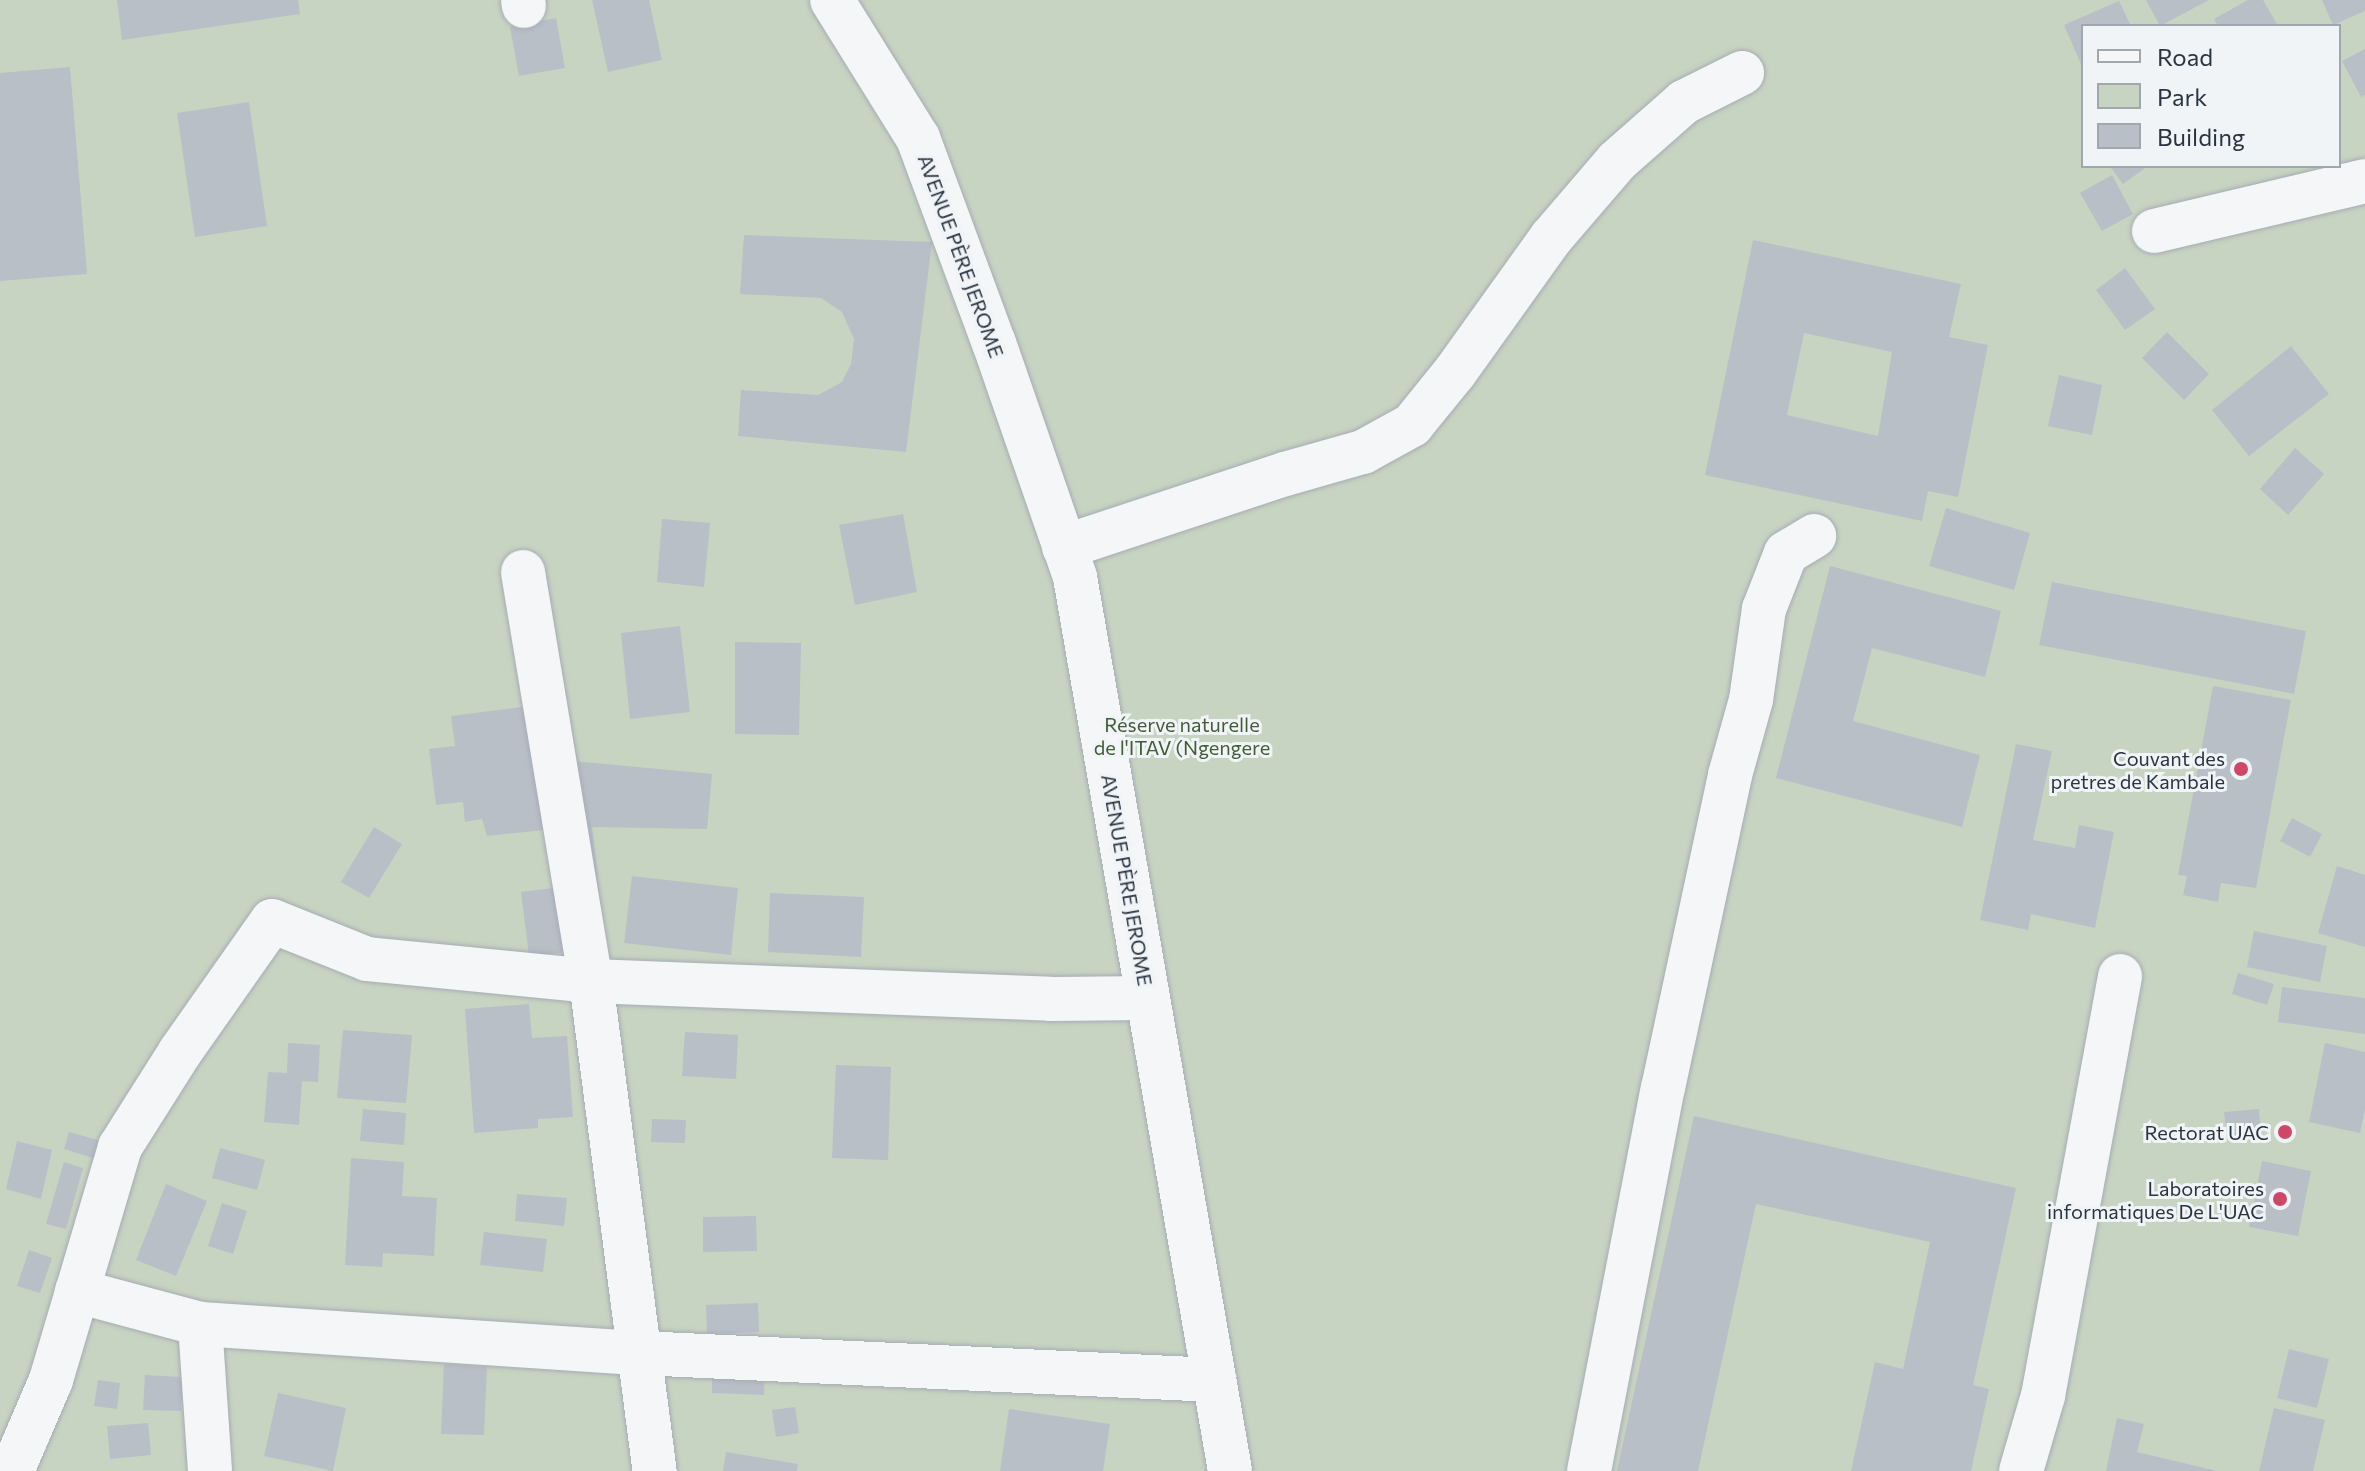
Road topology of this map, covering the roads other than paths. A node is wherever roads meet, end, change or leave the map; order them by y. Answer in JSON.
{"nodes":[{"id":1,"x":832,"y":0,"type":"edge"},
{"id":2,"x":1742,"y":73,"type":"dead end"},
{"id":3,"x":2365,"y":181,"type":"edge"},
{"id":4,"x":2154,"y":231,"type":"dead end"},
{"id":5,"x":1814,"y":536,"type":"dead end"},
{"id":6,"x":1064,"y":547,"type":"junction"},
{"id":7,"x":523,"y":572,"type":"dead end"},
{"id":8,"x":2120,"y":976,"type":"dead end"},
{"id":9,"x":591,"y":981,"type":"junction"},
{"id":10,"x":1147,"y":998,"type":"junction"},
{"id":11,"x":77,"y":1291,"type":"junction"},
{"id":12,"x":200,"y":1324,"type":"junction"},
{"id":13,"x":640,"y":1353,"type":"junction"},
{"id":14,"x":1214,"y":1380,"type":"junction"},
{"id":15,"x":12,"y":1471,"type":"edge"},
{"id":16,"x":210,"y":1471,"type":"edge"},
{"id":17,"x":655,"y":1471,"type":"edge"},
{"id":18,"x":1230,"y":1471,"type":"edge"},
{"id":19,"x":1589,"y":1471,"type":"edge"},
{"id":20,"x":2021,"y":1471,"type":"edge"}],
"edges":[{"from":1,"to":6,"type":"street","name":"AVENUE PÈRE JEROME"},
{"from":2,"to":6,"type":"street"},
{"from":3,"to":4,"type":"street"},
{"from":5,"to":19,"type":"street"},
{"from":6,"to":10,"type":"street","name":"AVENUE PÈRE JEROME"},
{"from":7,"to":9,"type":"street"},
{"from":8,"to":20,"type":"street"},
{"from":9,"to":10,"type":"street"},
{"from":9,"to":11,"type":"street"},
{"from":9,"to":13,"type":"street"},
{"from":10,"to":14,"type":"street","name":"AVENUE PÈRE JEROME"},
{"from":11,"to":12,"type":"street"},
{"from":11,"to":15,"type":"street"},
{"from":12,"to":13,"type":"street"},
{"from":12,"to":16,"type":"street"},
{"from":13,"to":14,"type":"street"},
{"from":13,"to":17,"type":"street"},
{"from":14,"to":18,"type":"street","name":"AVENUE PÈRE JEROME"}]}
